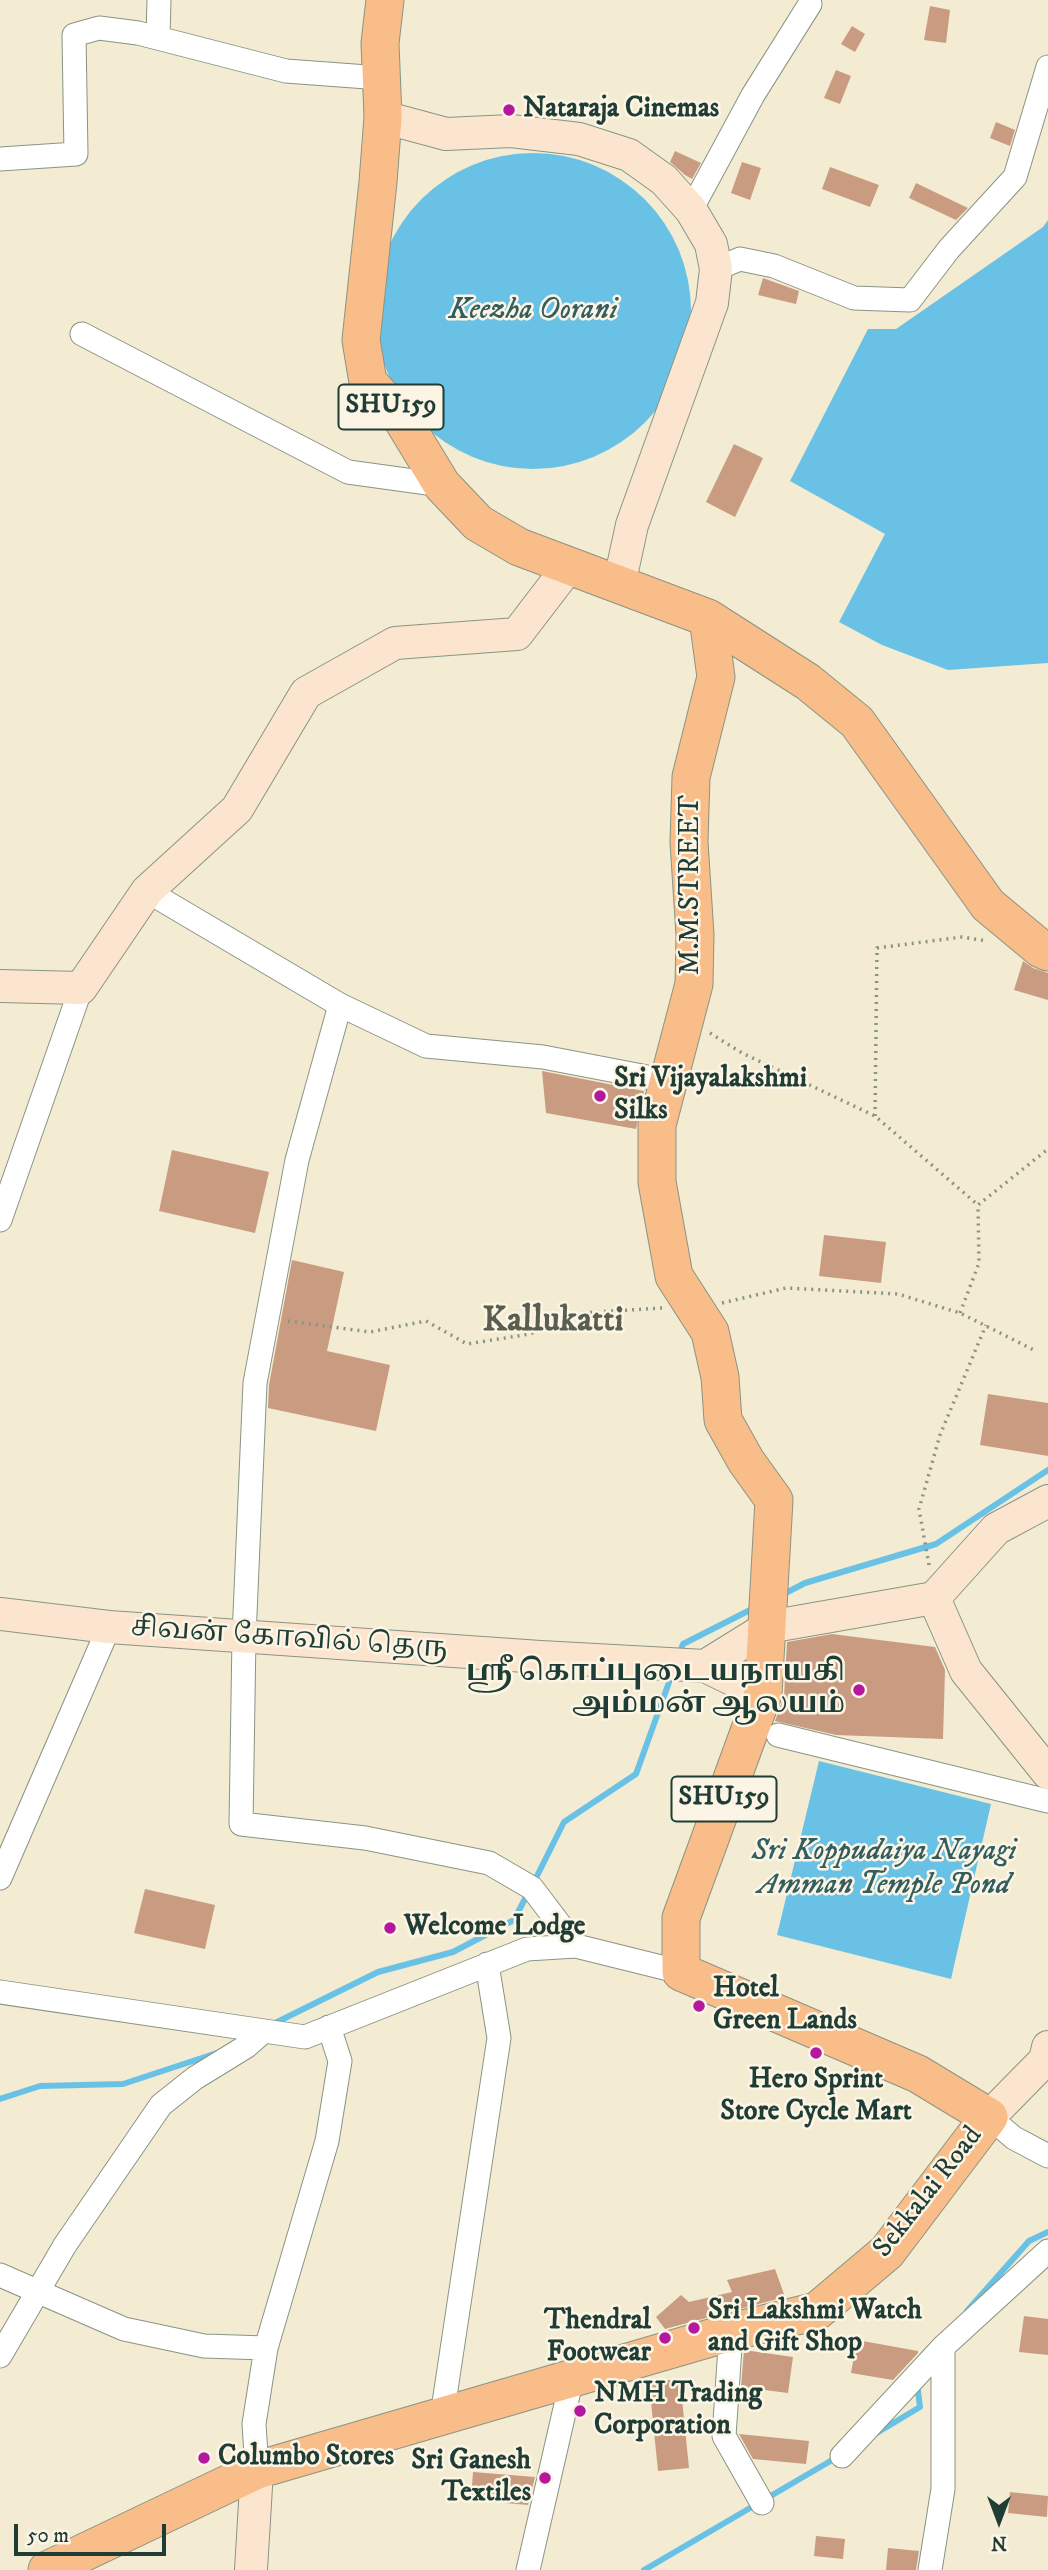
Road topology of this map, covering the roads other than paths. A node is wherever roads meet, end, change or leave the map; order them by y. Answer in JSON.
{"nodes":[{"id":1,"x":159,"y":0,"type":"edge"},
{"id":2,"x":385,"y":0,"type":"edge"},
{"id":3,"x":810,"y":4,"type":"dead end"},
{"id":4,"x":158,"y":38,"type":"junction"},
{"id":5,"x":1048,"y":68,"type":"edge"},
{"id":6,"x":381,"y":78,"type":"junction"},
{"id":7,"x":383,"y":117,"type":"junction"},
{"id":8,"x":0,"y":159,"type":"edge"},
{"id":9,"x":691,"y":210,"type":"junction"},
{"id":10,"x":716,"y":269,"type":"junction"},
{"id":11,"x":82,"y":334,"type":"dead end"},
{"id":12,"x":442,"y":485,"type":"junction"},
{"id":13,"x":569,"y":566,"type":"junction"},
{"id":14,"x":618,"y":585,"type":"junction"},
{"id":15,"x":708,"y":618,"type":"junction"},
{"id":16,"x":147,"y":891,"type":"junction"},
{"id":17,"x":1048,"y":952,"type":"edge"},
{"id":18,"x":0,"y":986,"type":"edge"},
{"id":19,"x":81,"y":988,"type":"junction"},
{"id":20,"x":340,"y":1005,"type":"junction"},
{"id":21,"x":668,"y":1081,"type":"junction"},
{"id":22,"x":0,"y":1220,"type":"edge"},
{"id":23,"x":1048,"y":1500,"type":"edge"},
{"id":24,"x":934,"y":1598,"type":"junction"},
{"id":25,"x":0,"y":1614,"type":"edge"},
{"id":26,"x":109,"y":1627,"type":"junction"},
{"id":27,"x":768,"y":1627,"type":"junction"},
{"id":28,"x":244,"y":1637,"type":"junction"},
{"id":29,"x":705,"y":1666,"type":"junction"},
{"id":30,"x":764,"y":1694,"type":"junction"},
{"id":31,"x":778,"y":1735,"type":"dead end"},
{"id":32,"x":1048,"y":1773,"type":"edge"},
{"id":33,"x":1048,"y":1801,"type":"edge"},
{"id":34,"x":0,"y":1878,"type":"edge"},
{"id":35,"x":576,"y":1946,"type":"junction"},
{"id":36,"x":487,"y":1964,"type":"junction"},
{"id":37,"x":681,"y":1972,"type":"junction"},
{"id":38,"x":0,"y":1992,"type":"edge"},
{"id":39,"x":329,"y":2027,"type":"junction"},
{"id":40,"x":264,"y":2031,"type":"junction"},
{"id":41,"x":1048,"y":2047,"type":"edge"},
{"id":42,"x":989,"y":2117,"type":"junction"},
{"id":43,"x":1048,"y":2156,"type":"edge"},
{"id":44,"x":1048,"y":2251,"type":"edge"},
{"id":45,"x":0,"y":2275,"type":"edge"},
{"id":46,"x":38,"y":2291,"type":"junction"},
{"id":47,"x":731,"y":2332,"type":"junction"},
{"id":48,"x":943,"y":2347,"type":"junction"},
{"id":49,"x":266,"y":2348,"type":"junction"},
{"id":50,"x":0,"y":2356,"type":"edge"},
{"id":51,"x":572,"y":2378,"type":"junction"},
{"id":52,"x":442,"y":2416,"type":"junction"},
{"id":53,"x":842,"y":2456,"type":"dead end"},
{"id":54,"x":257,"y":2470,"type":"junction"},
{"id":55,"x":762,"y":2504,"type":"dead end"},
{"id":56,"x":47,"y":2570,"type":"edge"},
{"id":57,"x":251,"y":2570,"type":"edge"},
{"id":58,"x":528,"y":2570,"type":"edge"},
{"id":59,"x":930,"y":2570,"type":"edge"}],
"edges":[{"from":1,"to":4,"type":"street"},
{"from":2,"to":6,"type":"main road","number":"SHU159"},
{"from":3,"to":9,"type":"street"},
{"from":4,"to":6,"type":"street"},
{"from":4,"to":8,"type":"street"},
{"from":5,"to":10,"type":"street"},
{"from":6,"to":7,"type":"main road","number":"SHU159"},
{"from":7,"to":9,"type":"street"},
{"from":7,"to":12,"type":"main road","number":"SHU159"},
{"from":9,"to":10,"type":"street"},
{"from":10,"to":14,"type":"street"},
{"from":11,"to":12,"type":"street"},
{"from":12,"to":13,"type":"main road","number":"SHU159"},
{"from":13,"to":14,"type":"main road","number":"SHU159"},
{"from":13,"to":16,"type":"street"},
{"from":14,"to":15,"type":"main road","number":"SHU159"},
{"from":15,"to":17,"type":"main road"},
{"from":15,"to":21,"type":"main road","name":"M.M.STREET","number":"SHU159"},
{"from":16,"to":19,"type":"street"},
{"from":16,"to":20,"type":"street"},
{"from":18,"to":19,"type":"street"},
{"from":19,"to":22,"type":"street"},
{"from":20,"to":21,"type":"street"},
{"from":20,"to":28,"type":"street"},
{"from":21,"to":27,"type":"main road","name":"M.M.STREET","number":"SHU159"},
{"from":23,"to":24,"type":"street"},
{"from":24,"to":27,"type":"street"},
{"from":24,"to":32,"type":"street"},
{"from":25,"to":26,"type":"street","name":"சிவன் கோவில் தெரு"},
{"from":26,"to":28,"type":"street","name":"சிவன் கோவில் தெரு"},
{"from":26,"to":34,"type":"street"},
{"from":27,"to":29,"type":"street"},
{"from":27,"to":30,"type":"main road","number":"SHU159"},
{"from":28,"to":29,"type":"street","name":"சிவன் கோவில் தெரு"},
{"from":28,"to":35,"type":"street"},
{"from":29,"to":30,"type":"street"},
{"from":30,"to":37,"type":"main road","number":"SHU159"},
{"from":31,"to":33,"type":"street"},
{"from":35,"to":36,"type":"street"},
{"from":35,"to":37,"type":"street"},
{"from":36,"to":39,"type":"street"},
{"from":36,"to":52,"type":"street"},
{"from":37,"to":42,"type":"main road"},
{"from":38,"to":40,"type":"street"},
{"from":39,"to":40,"type":"street"},
{"from":39,"to":49,"type":"street"},
{"from":40,"to":46,"type":"street"},
{"from":41,"to":42,"type":"street"},
{"from":42,"to":43,"type":"street"},
{"from":42,"to":47,"type":"main road","name":"Sekkalai Road"},
{"from":44,"to":48,"type":"street"},
{"from":45,"to":46,"type":"street"},
{"from":46,"to":49,"type":"street"},
{"from":46,"to":50,"type":"street"},
{"from":47,"to":51,"type":"main road","name":"Sekkalai Road"},
{"from":47,"to":55,"type":"street"},
{"from":48,"to":53,"type":"street"},
{"from":48,"to":59,"type":"street"},
{"from":49,"to":54,"type":"street"},
{"from":51,"to":52,"type":"main road","name":"Sekkalai Road"},
{"from":51,"to":58,"type":"street"},
{"from":52,"to":54,"type":"main road","name":"Sekkalai Road"},
{"from":54,"to":56,"type":"main road","name":"Sekkalai Road"},
{"from":54,"to":57,"type":"street"}]}
